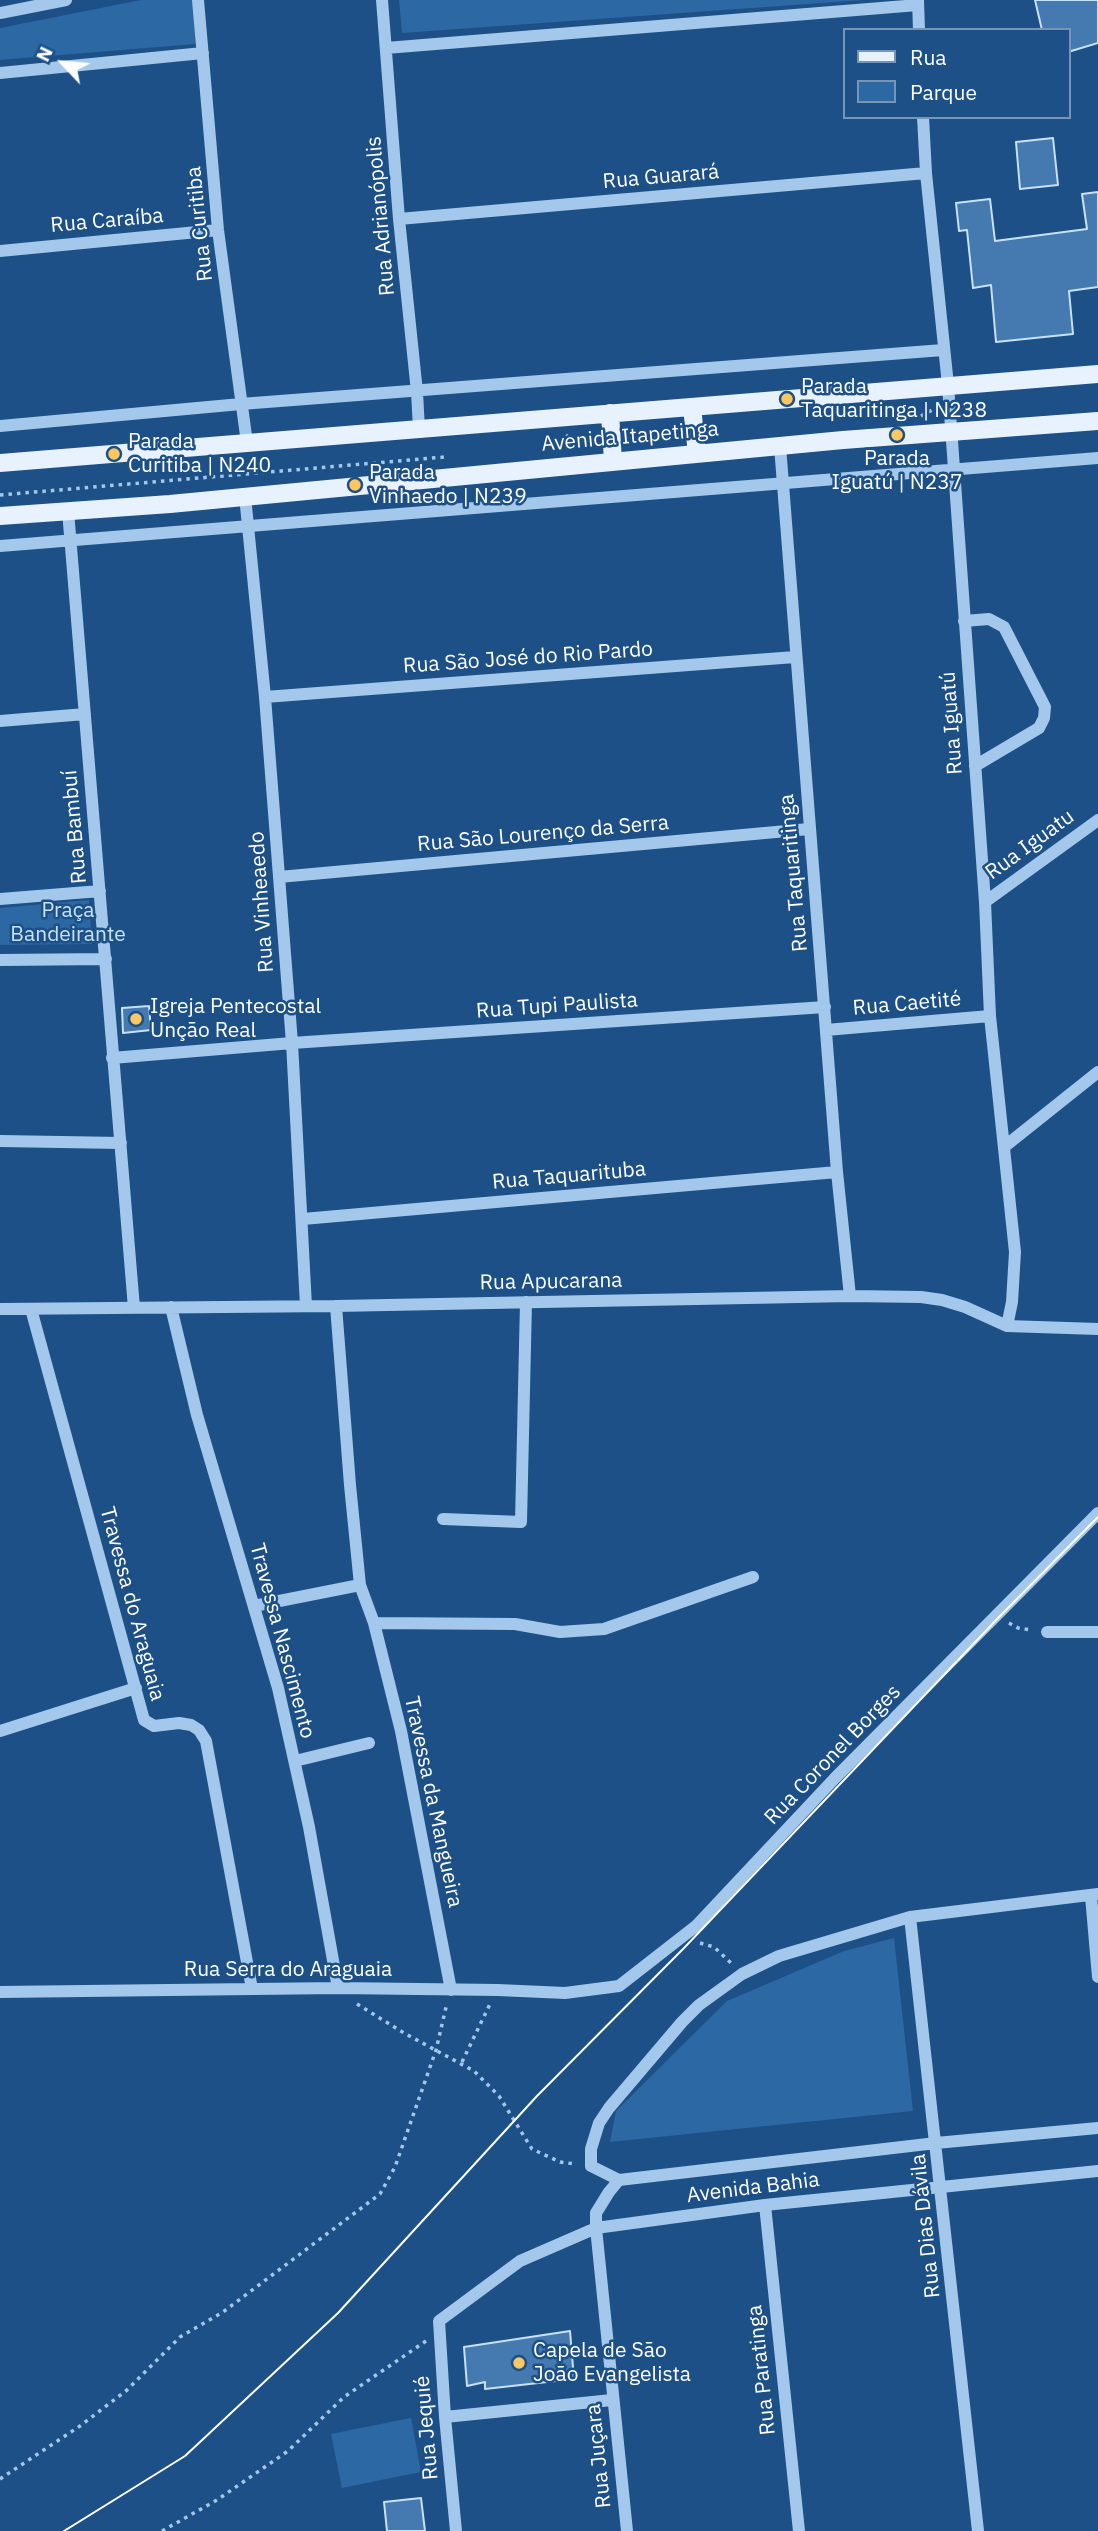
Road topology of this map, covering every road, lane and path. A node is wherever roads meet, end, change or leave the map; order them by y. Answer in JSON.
{"nodes":[{"id":1,"x":66,"y":0,"type":"edge"},
{"id":2,"x":198,"y":0,"type":"edge"},
{"id":3,"x":382,"y":0,"type":"edge"},
{"id":4,"x":918,"y":2,"type":"edge"},
{"id":5,"x":0,"y":13,"type":"edge"},
{"id":6,"x":919,"y":28,"type":"edge"},
{"id":7,"x":386,"y":48,"type":"junction"},
{"id":8,"x":203,"y":53,"type":"junction"},
{"id":9,"x":0,"y":73,"type":"edge"},
{"id":10,"x":923,"y":119,"type":"edge"},
{"id":11,"x":926,"y":173,"type":"junction"},
{"id":12,"x":399,"y":219,"type":"junction"},
{"id":13,"x":218,"y":230,"type":"junction"},
{"id":14,"x":0,"y":251,"type":"edge"},
{"id":15,"x":943,"y":350,"type":"junction"},
{"id":16,"x":1098,"y":374,"type":"edge"},
{"id":17,"x":948,"y":385,"type":"junction"},
{"id":18,"x":417,"y":392,"type":"junction"},
{"id":19,"x":241,"y":404,"type":"junction"},
{"id":20,"x":692,"y":407,"type":"junction"},
{"id":21,"x":610,"y":413,"type":"junction"},
{"id":22,"x":1098,"y":421,"type":"edge"},
{"id":23,"x":671,"y":424,"type":"dead end"},
{"id":24,"x":0,"y":426,"type":"edge"},
{"id":25,"x":419,"y":429,"type":"junction"},
{"id":26,"x":951,"y":431,"type":"junction"},
{"id":27,"x":653,"y":440,"type":"dead end"},
{"id":28,"x":247,"y":443,"type":"junction"},
{"id":29,"x":577,"y":446,"type":"dead end"},
{"id":30,"x":780,"y":446,"type":"junction"},
{"id":31,"x":563,"y":447,"type":"dead end"},
{"id":32,"x":697,"y":454,"type":"junction"},
{"id":33,"x":452,"y":457,"type":"dead end"},
{"id":34,"x":1098,"y":458,"type":"edge"},
{"id":35,"x":613,"y":461,"type":"junction"},
{"id":36,"x":0,"y":463,"type":"edge"},
{"id":37,"x":953,"y":471,"type":"junction"},
{"id":38,"x":783,"y":482,"type":"junction"},
{"id":39,"x":0,"y":495,"type":"edge"},
{"id":40,"x":245,"y":496,"type":"junction"},
{"id":41,"x":68,"y":511,"type":"junction"},
{"id":42,"x":0,"y":516,"type":"edge"},
{"id":43,"x":248,"y":527,"type":"junction"},
{"id":44,"x":72,"y":540,"type":"junction"},
{"id":45,"x":0,"y":546,"type":"edge"},
{"id":46,"x":964,"y":621,"type":"junction"},
{"id":47,"x":795,"y":657,"type":"junction"},
{"id":48,"x":265,"y":697,"type":"junction"},
{"id":49,"x":85,"y":714,"type":"junction"},
{"id":50,"x":0,"y":721,"type":"edge"},
{"id":51,"x":975,"y":766,"type":"junction"},
{"id":52,"x":1098,"y":820,"type":"edge"},
{"id":53,"x":809,"y":830,"type":"junction"},
{"id":54,"x":279,"y":877,"type":"junction"},
{"id":55,"x":100,"y":891,"type":"junction"},
{"id":56,"x":0,"y":899,"type":"edge"},
{"id":57,"x":985,"y":902,"type":"junction"},
{"id":58,"x":106,"y":959,"type":"junction"},
{"id":59,"x":0,"y":960,"type":"edge"},
{"id":60,"x":825,"y":1007,"type":"junction"},
{"id":61,"x":990,"y":1016,"type":"junction"},
{"id":62,"x":826,"y":1030,"type":"junction"},
{"id":63,"x":292,"y":1044,"type":"junction"},
{"id":64,"x":112,"y":1058,"type":"junction"},
{"id":65,"x":1098,"y":1072,"type":"edge"},
{"id":66,"x":0,"y":1141,"type":"edge"},
{"id":67,"x":121,"y":1143,"type":"junction"},
{"id":68,"x":1004,"y":1147,"type":"junction"},
{"id":69,"x":837,"y":1172,"type":"junction"},
{"id":70,"x":303,"y":1219,"type":"junction"},
{"id":71,"x":850,"y":1296,"type":"junction"},
{"id":72,"x":526,"y":1302,"type":"junction"},
{"id":73,"x":306,"y":1306,"type":"junction"},
{"id":74,"x":336,"y":1306,"type":"junction"},
{"id":75,"x":172,"y":1307,"type":"junction"},
{"id":76,"x":134,"y":1308,"type":"junction"},
{"id":77,"x":0,"y":1309,"type":"edge"},
{"id":78,"x":31,"y":1309,"type":"junction"},
{"id":79,"x":1007,"y":1326,"type":"junction"},
{"id":80,"x":1098,"y":1329,"type":"edge"},
{"id":81,"x":1098,"y":1513,"type":"edge"},
{"id":82,"x":443,"y":1519,"type":"dead end"},
{"id":83,"x":753,"y":1577,"type":"dead end"},
{"id":84,"x":360,"y":1585,"type":"junction"},
{"id":85,"x":254,"y":1605,"type":"junction"},
{"id":86,"x":998,"y":1614,"type":"junction"},
{"id":87,"x":374,"y":1623,"type":"junction"},
{"id":88,"x":1047,"y":1632,"type":"joint"},
{"id":89,"x":1098,"y":1632,"type":"edge"},
{"id":90,"x":136,"y":1688,"type":"junction"},
{"id":91,"x":0,"y":1731,"type":"edge"},
{"id":92,"x":369,"y":1743,"type":"dead end"},
{"id":93,"x":295,"y":1762,"type":"junction"},
{"id":94,"x":1094,"y":1895,"type":"edge"},
{"id":95,"x":911,"y":1917,"type":"junction"},
{"id":96,"x":678,"y":1942,"type":"junction"},
{"id":97,"x":742,"y":1974,"type":"junction"},
{"id":98,"x":1098,"y":1977,"type":"edge"},
{"id":99,"x":338,"y":1988,"type":"junction"},
{"id":100,"x":252,"y":1989,"type":"junction"},
{"id":101,"x":0,"y":1990,"type":"edge"},
{"id":102,"x":451,"y":1990,"type":"junction"},
{"id":103,"x":498,"y":1990,"type":"junction"},
{"id":104,"x":577,"y":1993,"type":"joint"},
{"id":105,"x":436,"y":2050,"type":"junction"},
{"id":106,"x":462,"y":2062,"type":"junction"},
{"id":107,"x":1098,"y":2128,"type":"edge"},
{"id":108,"x":936,"y":2143,"type":"junction"},
{"id":109,"x":591,"y":2166,"type":"junction"},
{"id":110,"x":1098,"y":2171,"type":"edge"},
{"id":111,"x":619,"y":2180,"type":"junction"},
{"id":112,"x":940,"y":2186,"type":"junction"},
{"id":113,"x":765,"y":2205,"type":"junction"},
{"id":114,"x":596,"y":2228,"type":"junction"},
{"id":115,"x":439,"y":2327,"type":"junction"},
{"id":116,"x":612,"y":2399,"type":"junction"},
{"id":117,"x":445,"y":2417,"type":"junction"},
{"id":118,"x":0,"y":2479,"type":"edge"},
{"id":119,"x":162,"y":2531,"type":"edge"},
{"id":120,"x":456,"y":2531,"type":"edge"},
{"id":121,"x":627,"y":2531,"type":"edge"},
{"id":122,"x":799,"y":2531,"type":"edge"},
{"id":123,"x":978,"y":2531,"type":"edge"}],
"edges":[{"from":1,"to":5,"type":"street"},
{"from":2,"to":8,"type":"street","name":"Rua Curitiba"},
{"from":3,"to":7,"type":"street","name":"Rua Adrianópolis"},
{"from":4,"to":6,"type":"street"},
{"from":4,"to":7,"type":"street"},
{"from":7,"to":12,"type":"street","name":"Rua Adrianópolis"},
{"from":8,"to":9,"type":"street"},
{"from":8,"to":13,"type":"street","name":"Rua Curitiba"},
{"from":10,"to":11,"type":"street","name":"Rua Iguatú"},
{"from":11,"to":12,"type":"street","name":"Rua Guarará"},
{"from":11,"to":15,"type":"street","name":"Rua Iguatú"},
{"from":12,"to":18,"type":"street","name":"Rua Adrianópolis"},
{"from":13,"to":14,"type":"street","name":"Rua Caraíba"},
{"from":13,"to":19,"type":"street","name":"Rua Curitiba"},
{"from":15,"to":17,"type":"street","name":"Rua Iguatú"},
{"from":15,"to":18,"type":"street"},
{"from":16,"to":17,"type":"main road","name":"Avenida Itapetinga"},
{"from":17,"to":20,"type":"main road","name":"Avenida Itapetinga"},
{"from":17,"to":26,"type":"street","name":"Rua Iguatú"},
{"from":18,"to":19,"type":"street"},
{"from":18,"to":25,"type":"street","name":"Rua Adrianópolis"},
{"from":19,"to":24,"type":"street"},
{"from":19,"to":28,"type":"street","name":"Rua Curitiba"},
{"from":20,"to":21,"type":"main road","name":"Avenida Itapetinga"},
{"from":20,"to":32,"type":"main road"},
{"from":21,"to":25,"type":"main road","name":"Avenida Itapetinga"},
{"from":21,"to":35,"type":"main road"},
{"from":22,"to":26,"type":"main road","name":"Avenida Itapetinga"},
{"from":23,"to":27,"type":"path"},
{"from":25,"to":28,"type":"main road","name":"Avenida Itapetinga"},
{"from":26,"to":30,"type":"main road","name":"Avenida Itapetinga"},
{"from":26,"to":37,"type":"street","name":"Rua Iguatú"},
{"from":28,"to":36,"type":"main road","name":"Avenida Itapetinga"},
{"from":29,"to":31,"type":"path"},
{"from":30,"to":32,"type":"main road","name":"Avenida Itapetinga"},
{"from":30,"to":38,"type":"street","name":"Rua Taquaritinga"},
{"from":32,"to":35,"type":"main road","name":"Avenida Itapetinga"},
{"from":33,"to":39,"type":"path"},
{"from":34,"to":37,"type":"street"},
{"from":35,"to":40,"type":"main road","name":"Avenida Itapetinga"},
{"from":37,"to":38,"type":"street"},
{"from":37,"to":46,"type":"street","name":"Rua Iguatú"},
{"from":38,"to":43,"type":"street"},
{"from":38,"to":47,"type":"street","name":"Rua Taquaritinga"},
{"from":40,"to":41,"type":"main road","name":"Avenida Itapetinga"},
{"from":40,"to":43,"type":"street","name":"Rua Vinheaedo"},
{"from":41,"to":42,"type":"main road","name":"Avenida Itapetinga"},
{"from":41,"to":44,"type":"street","name":"Rua Bambuí"},
{"from":43,"to":44,"type":"street"},
{"from":43,"to":48,"type":"street","name":"Rua Vinheaedo"},
{"from":44,"to":45,"type":"street"},
{"from":44,"to":49,"type":"street","name":"Rua Bambuí"},
{"from":46,"to":51,"type":"street","name":"Rua Iguatú"},
{"from":46,"to":51,"type":"street"},
{"from":47,"to":48,"type":"street","name":"Rua São José do Rio Pardo"},
{"from":47,"to":53,"type":"street","name":"Rua Taquaritinga"},
{"from":48,"to":54,"type":"street","name":"Rua Vinheaedo"},
{"from":49,"to":50,"type":"street"},
{"from":49,"to":55,"type":"street","name":"Rua Bambuí"},
{"from":51,"to":57,"type":"street","name":"Rua Iguatú"},
{"from":52,"to":57,"type":"street","name":"Rua Iguatu"},
{"from":53,"to":54,"type":"street","name":"Rua São Lourenço da Serra"},
{"from":53,"to":60,"type":"street","name":"Rua Taquaritinga"},
{"from":54,"to":63,"type":"street","name":"Rua Vinheaedo"},
{"from":55,"to":56,"type":"street"},
{"from":55,"to":58,"type":"street","name":"Rua Bambuí"},
{"from":57,"to":61,"type":"street","name":"Rua Iguatú"},
{"from":58,"to":59,"type":"street"},
{"from":58,"to":64,"type":"street","name":"Rua Bambuí"},
{"from":60,"to":62,"type":"street","name":"Rua Taquaritinga"},
{"from":60,"to":63,"type":"street","name":"Rua Tupi Paulista"},
{"from":61,"to":62,"type":"street","name":"Rua Caetité"},
{"from":61,"to":68,"type":"street","name":"Rua Iguatú"},
{"from":62,"to":69,"type":"street","name":"Rua Taquaritinga"},
{"from":63,"to":64,"type":"street","name":"Rua Tupi Paulista"},
{"from":63,"to":70,"type":"street","name":"Rua Vinheaedo"},
{"from":64,"to":67,"type":"street","name":"Rua Bambuí"},
{"from":65,"to":68,"type":"street"},
{"from":66,"to":67,"type":"street"},
{"from":67,"to":76,"type":"street","name":"Rua Bambuí"},
{"from":68,"to":79,"type":"street","name":"Rua Iguatú"},
{"from":69,"to":70,"type":"street","name":"Rua Taquarituba"},
{"from":69,"to":71,"type":"street","name":"Rua Taquaritinga"},
{"from":70,"to":73,"type":"street","name":"Rua Vinheaedo"},
{"from":71,"to":72,"type":"street","name":"Rua Apucarana"},
{"from":71,"to":79,"type":"street","name":"Rua Apucarana"},
{"from":72,"to":74,"type":"street","name":"Rua Apucarana"},
{"from":72,"to":82,"type":"street"},
{"from":73,"to":74,"type":"street","name":"Rua Apucarana"},
{"from":73,"to":75,"type":"street","name":"Rua Apucarana"},
{"from":74,"to":84,"type":"street","name":"Travessa da Mangueira"},
{"from":75,"to":76,"type":"street","name":"Rua Apucarana"},
{"from":75,"to":85,"type":"street","name":"Travessa Nascimento"},
{"from":76,"to":78,"type":"street","name":"Rua Apucarana"},
{"from":77,"to":78,"type":"street","name":"Rua Apucarana"},
{"from":78,"to":90,"type":"street","name":"Travessa do Araguaia"},
{"from":79,"to":80,"type":"street","name":"Rua Apucarana"},
{"from":81,"to":86,"type":"street","name":"Rua Coronel Borges"},
{"from":83,"to":87,"type":"street"},
{"from":84,"to":85,"type":"street"},
{"from":84,"to":87,"type":"street","name":"Travessa da Mangueira"},
{"from":85,"to":93,"type":"street","name":"Travessa Nascimento"},
{"from":86,"to":88,"type":"path"},
{"from":86,"to":96,"type":"street","name":"Rua Coronel Borges"},
{"from":87,"to":102,"type":"street","name":"Travessa da Mangueira"},
{"from":88,"to":89,"type":"street"},
{"from":90,"to":91,"type":"street"},
{"from":90,"to":100,"type":"street","name":"Travessa do Araguaia"},
{"from":92,"to":93,"type":"street"},
{"from":93,"to":99,"type":"street","name":"Travessa Nascimento"},
{"from":94,"to":95,"type":"street"},
{"from":94,"to":98,"type":"street"},
{"from":95,"to":97,"type":"street"},
{"from":95,"to":108,"type":"street","name":"Rua Dias Dávila"},
{"from":96,"to":97,"type":"path"},
{"from":96,"to":104,"type":"street","name":"Rua Coronel Borges"},
{"from":97,"to":109,"type":"street"},
{"from":99,"to":100,"type":"street","name":"Rua Serra do Araguaia"},
{"from":99,"to":102,"type":"street","name":"Rua Serra do Araguaia"},
{"from":99,"to":105,"type":"path"},
{"from":100,"to":101,"type":"street","name":"Rua Serra do Araguaia"},
{"from":102,"to":103,"type":"street","name":"Rua Serra do Araguaia"},
{"from":102,"to":105,"type":"path"},
{"from":103,"to":104,"type":"street","name":"Rua Serra do Araguaia"},
{"from":103,"to":106,"type":"path"},
{"from":105,"to":106,"type":"path"},
{"from":105,"to":118,"type":"path"},
{"from":106,"to":109,"type":"path"},
{"from":107,"to":108,"type":"street","name":"Avenida Bahia"},
{"from":108,"to":111,"type":"street","name":"Avenida Bahia"},
{"from":108,"to":112,"type":"street","name":"Rua Dias Dávila"},
{"from":109,"to":111,"type":"street"},
{"from":110,"to":112,"type":"street","name":"Avenida Bahia"},
{"from":111,"to":114,"type":"street","name":"Rua Juçara"},
{"from":112,"to":113,"type":"street","name":"Avenida Bahia"},
{"from":112,"to":123,"type":"street","name":"Rua Dias Dávila"},
{"from":113,"to":114,"type":"street","name":"Avenida Bahia"},
{"from":113,"to":122,"type":"street","name":"Rua Paratinga"},
{"from":114,"to":115,"type":"street","name":"Avenida Bahia"},
{"from":114,"to":116,"type":"street","name":"Rua Juçara"},
{"from":115,"to":117,"type":"street","name":"Rua Jequié"},
{"from":115,"to":119,"type":"path"},
{"from":116,"to":117,"type":"street"},
{"from":116,"to":121,"type":"street","name":"Rua Juçara"},
{"from":117,"to":120,"type":"street","name":"Rua Jequié"}]}
